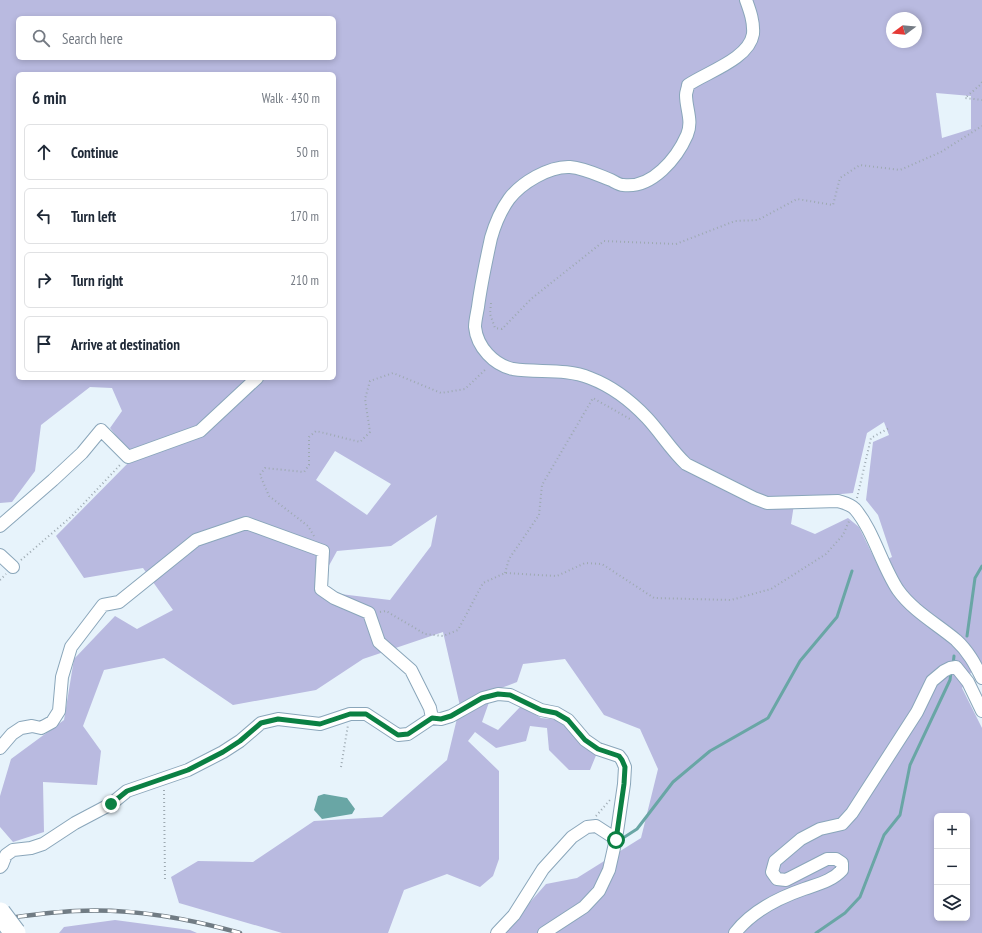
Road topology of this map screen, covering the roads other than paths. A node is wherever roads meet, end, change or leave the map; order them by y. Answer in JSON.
{"nodes":[{"id":1,"x":746,"y":0,"type":"edge"},
{"id":2,"x":255,"y":380,"type":"edge"},
{"id":3,"x":0,"y":526,"type":"edge"},
{"id":4,"x":0,"y":555,"type":"edge"},
{"id":5,"x":13,"y":567,"type":"road end"},
{"id":6,"x":982,"y":678,"type":"edge"},
{"id":7,"x":982,"y":711,"type":"edge"},
{"id":8,"x":432,"y":718,"type":"junction"},
{"id":9,"x":0,"y":748,"type":"edge"},
{"id":10,"x":616,"y":840,"type":"junction"},
{"id":11,"x":0,"y":867,"type":"edge"},
{"id":12,"x":0,"y":913,"type":"edge"},
{"id":13,"x":15,"y":933,"type":"edge"},
{"id":14,"x":497,"y":933,"type":"edge"},
{"id":15,"x":544,"y":933,"type":"edge"},
{"id":16,"x":735,"y":933,"type":"edge"}],
"edges":[{"from":1,"to":6,"type":"street"},
{"from":2,"to":3,"type":"street"},
{"from":4,"to":5,"type":"street"},
{"from":7,"to":16,"type":"street"},
{"from":8,"to":9,"type":"street"},
{"from":8,"to":10,"type":"street"},
{"from":8,"to":11,"type":"street"},
{"from":10,"to":14,"type":"street"},
{"from":10,"to":15,"type":"street"},
{"from":12,"to":13,"type":"highway","bridge":true}]}
